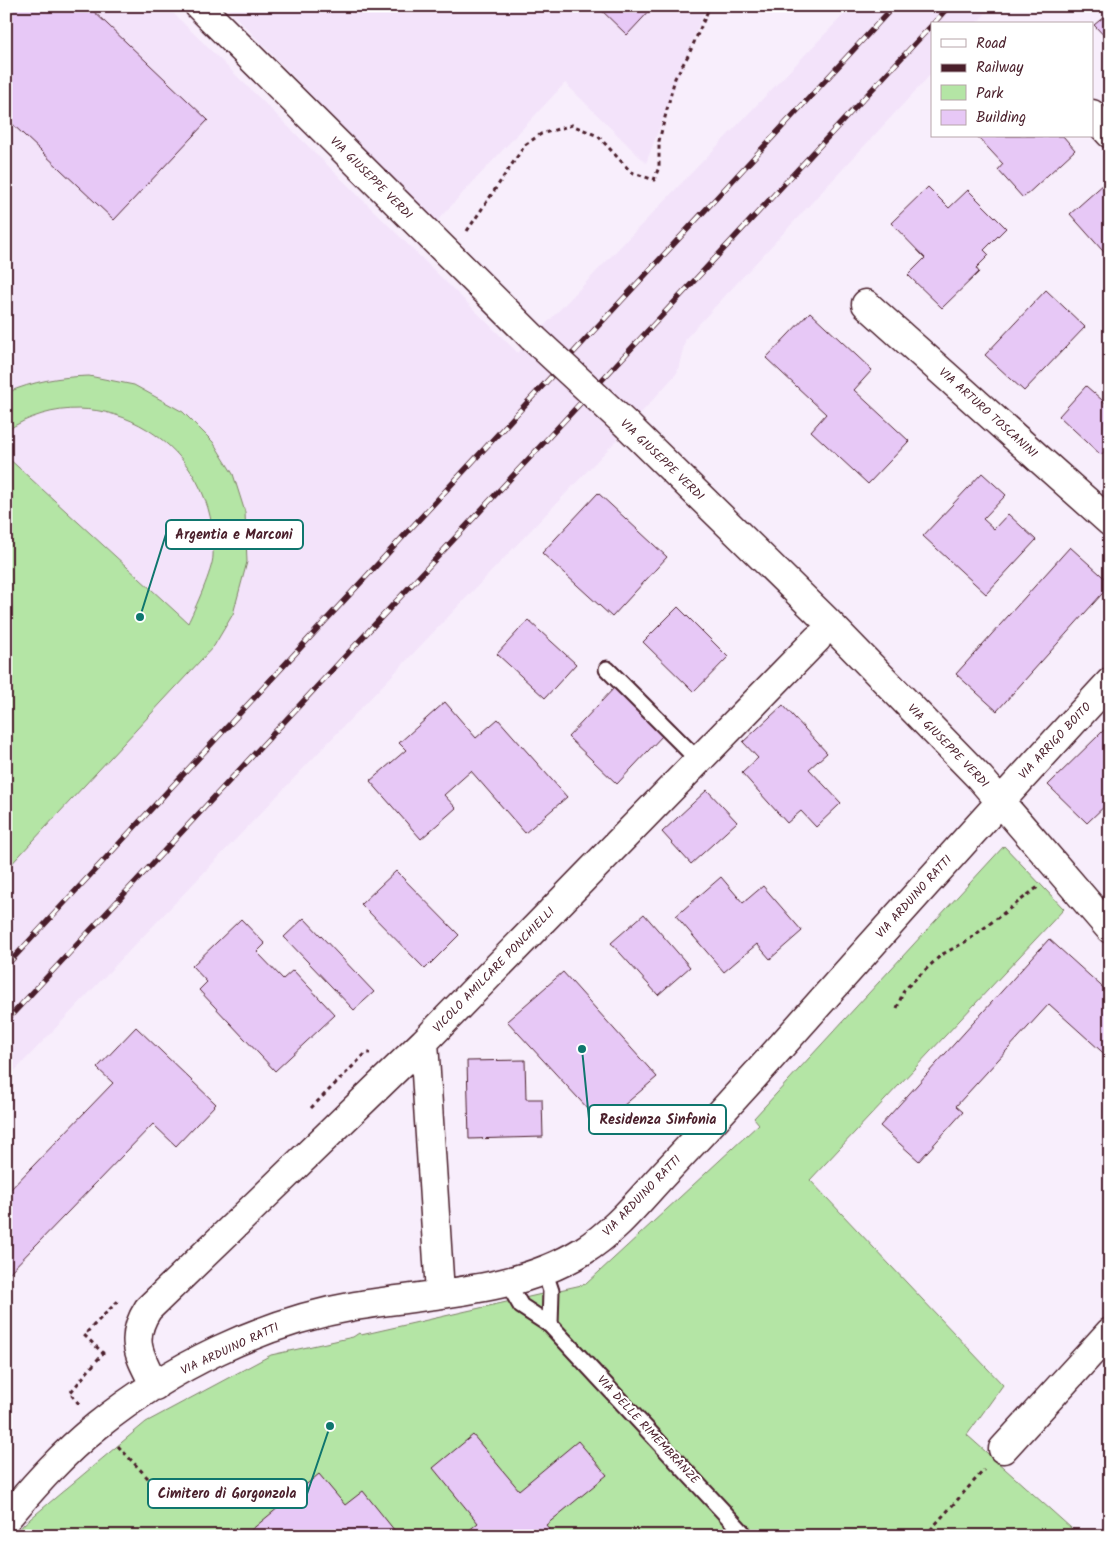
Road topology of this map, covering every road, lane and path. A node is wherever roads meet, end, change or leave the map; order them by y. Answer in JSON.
{"nodes":[{"id":1,"x":199,"y":6,"type":"edge"},
{"id":2,"x":710,"y":6,"type":"edge"},
{"id":3,"x":1094,"y":116,"type":"edge"},
{"id":4,"x":1110,"y":134,"type":"edge"},
{"id":5,"x":464,"y":235,"type":"dead end"},
{"id":6,"x":866,"y":304,"type":"dead end"},
{"id":7,"x":1110,"y":522,"type":"edge"},
{"id":8,"x":817,"y":639,"type":"dead end"},
{"id":9,"x":607,"y":669,"type":"dead end"},
{"id":10,"x":1110,"y":682,"type":"edge"},
{"id":11,"x":698,"y":761,"type":"junction"},
{"id":12,"x":1000,"y":801,"type":"junction"},
{"id":13,"x":1043,"y":883,"type":"dead end"},
{"id":14,"x":1110,"y":929,"type":"edge"},
{"id":15,"x":896,"y":1008,"type":"dead end"},
{"id":16,"x":424,"y":1042,"type":"junction"},
{"id":17,"x":544,"y":1270,"type":"junction"},
{"id":18,"x":507,"y":1282,"type":"junction"},
{"id":19,"x":440,"y":1293,"type":"junction"},
{"id":20,"x":550,"y":1325,"type":"junction"},
{"id":21,"x":1110,"y":1332,"type":"edge"},
{"id":22,"x":155,"y":1386,"type":"junction"},
{"id":23,"x":112,"y":1440,"type":"dead end"},
{"id":24,"x":1003,"y":1449,"type":"joint"},
{"id":25,"x":160,"y":1491,"type":"dead end"},
{"id":26,"x":6,"y":1519,"type":"edge"},
{"id":27,"x":746,"y":1536,"type":"edge"},
{"id":28,"x":925,"y":1536,"type":"edge"}],
"edges":[{"from":1,"to":12,"type":"street","name":"VIA GIUSEPPE VERDI","bridge":true},
{"from":2,"to":5,"type":"path"},
{"from":3,"to":4,"type":"street"},
{"from":6,"to":7,"type":"street","name":"VIA ARTURO TOSCANINI"},
{"from":8,"to":11,"type":"street","name":"VICOLO AMILCARE PONCHIELLI"},
{"from":9,"to":11,"type":"lane"},
{"from":10,"to":12,"type":"street","name":"VIA ARRIGO BOITO"},
{"from":11,"to":16,"type":"street","name":"VICOLO AMILCARE PONCHIELLI"},
{"from":12,"to":14,"type":"street","name":"VIA GIUSEPPE VERDI"},
{"from":12,"to":17,"type":"street","name":"VIA ARDUINO RATTI"},
{"from":13,"to":15,"type":"path"},
{"from":16,"to":19,"type":"street","name":"VICOLO AMILCARE PONCHIELLI"},
{"from":16,"to":22,"type":"street"},
{"from":17,"to":18,"type":"street","name":"VIA ARDUINO RATTI"},
{"from":17,"to":20,"type":"lane"},
{"from":18,"to":19,"type":"street","name":"VIA ARDUINO RATTI"},
{"from":18,"to":20,"type":"lane","name":"VIA DELLE RIMEMBRANZE"},
{"from":19,"to":22,"type":"street","name":"VIA ARDUINO RATTI"},
{"from":20,"to":27,"type":"lane","name":"VIA DELLE RIMEMBRANZE"},
{"from":21,"to":24,"type":"street"},
{"from":22,"to":26,"type":"street","name":"VIA ARDUINO RATTI"},
{"from":23,"to":25,"type":"path"},
{"from":24,"to":28,"type":"path"}]}
